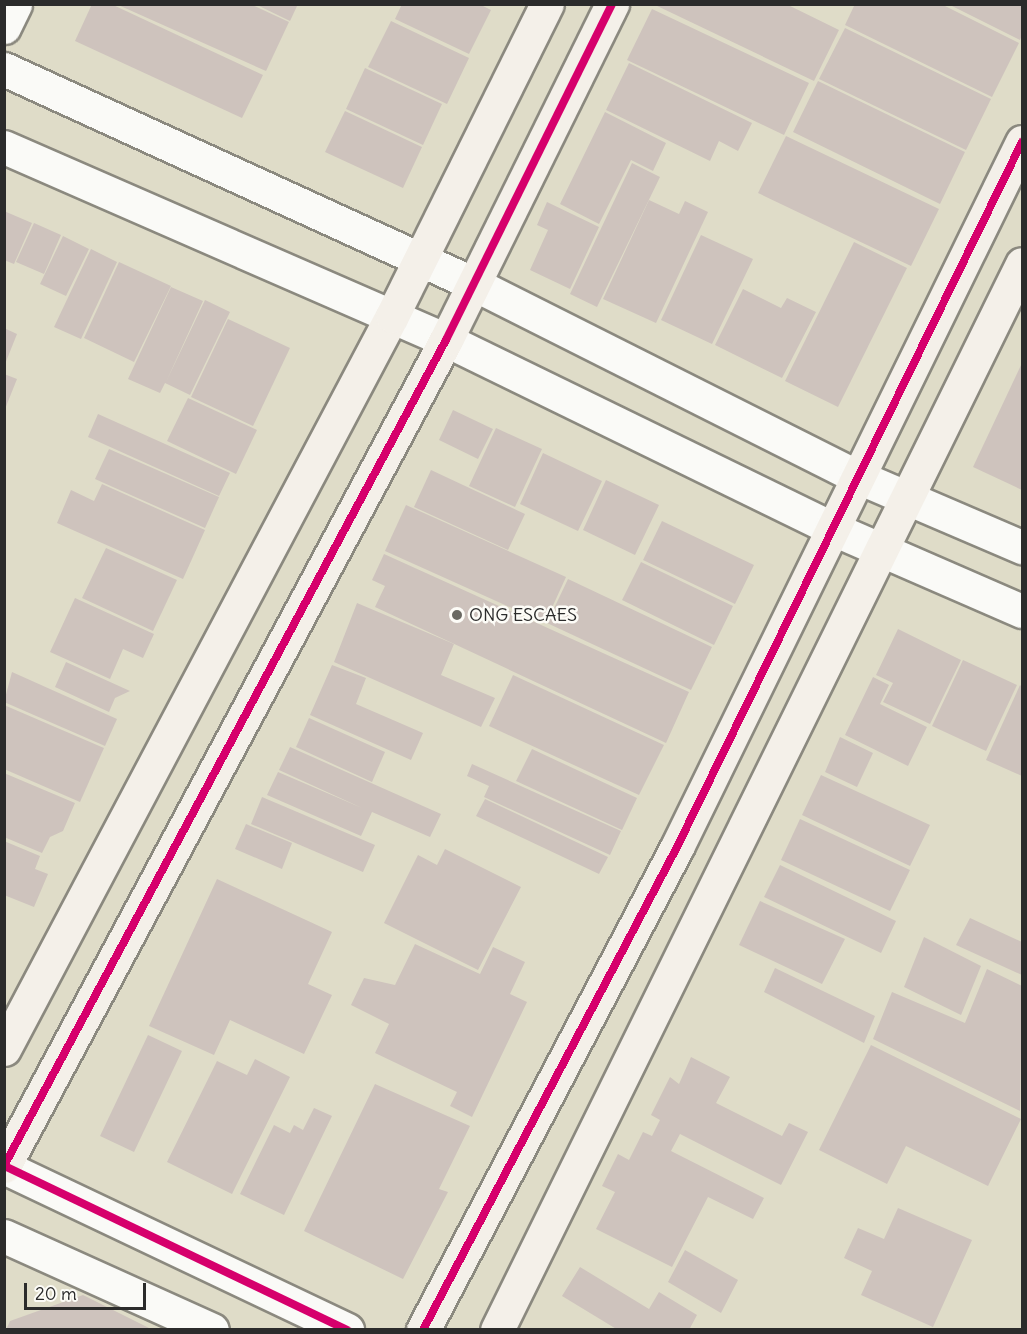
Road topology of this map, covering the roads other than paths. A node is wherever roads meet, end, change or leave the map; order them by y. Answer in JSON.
{"nodes":[{"id":1,"x":15,"y":4,"type":"edge"},
{"id":2,"x":547,"y":4,"type":"edge"},
{"id":3,"x":612,"y":4,"type":"edge"},
{"id":4,"x":4,"y":27,"type":"edge"},
{"id":5,"x":4,"y":69,"type":"edge"},
{"id":6,"x":1023,"y":142,"type":"edge"},
{"id":7,"x":4,"y":147,"type":"edge"},
{"id":8,"x":420,"y":260,"type":"junction"},
{"id":9,"x":1023,"y":264,"type":"edge"},
{"id":10,"x":474,"y":284,"type":"junction"},
{"id":11,"x":392,"y":316,"type":"junction"},
{"id":12,"x":446,"y":340,"type":"junction"},
{"id":13,"x":856,"y":476,"type":"junction"},
{"id":14,"x":908,"y":495,"type":"junction"},
{"id":15,"x":831,"y":528,"type":"junction"},
{"id":16,"x":1023,"y":547,"type":"edge"},
{"id":17,"x":879,"y":548,"type":"junction"},
{"id":18,"x":1023,"y":611,"type":"edge"},
{"id":19,"x":4,"y":1049,"type":"edge"},
{"id":20,"x":4,"y":1167,"type":"edge"},
{"id":21,"x":4,"y":1236,"type":"edge"},
{"id":22,"x":212,"y":1329,"type":"edge"},
{"id":23,"x":347,"y":1329,"type":"edge"},
{"id":24,"x":423,"y":1329,"type":"edge"},
{"id":25,"x":497,"y":1329,"type":"edge"}],
"edges":[{"from":1,"to":4,"type":"street"},
{"from":2,"to":8,"type":"street"},
{"from":3,"to":10,"type":"street"},
{"from":5,"to":8,"type":"street"},
{"from":6,"to":13,"type":"street"},
{"from":7,"to":11,"type":"street"},
{"from":8,"to":10,"type":"street"},
{"from":8,"to":11,"type":"street"},
{"from":9,"to":14,"type":"street"},
{"from":10,"to":12,"type":"street"},
{"from":10,"to":13,"type":"street"},
{"from":11,"to":12,"type":"street"},
{"from":11,"to":19,"type":"street"},
{"from":12,"to":15,"type":"street"},
{"from":12,"to":20,"type":"street"},
{"from":13,"to":14,"type":"street"},
{"from":13,"to":15,"type":"street"},
{"from":14,"to":16,"type":"street"},
{"from":14,"to":17,"type":"street"},
{"from":15,"to":17,"type":"street"},
{"from":15,"to":24,"type":"street"},
{"from":17,"to":18,"type":"street"},
{"from":17,"to":25,"type":"street"},
{"from":20,"to":23,"type":"street"},
{"from":21,"to":22,"type":"street"}]}
